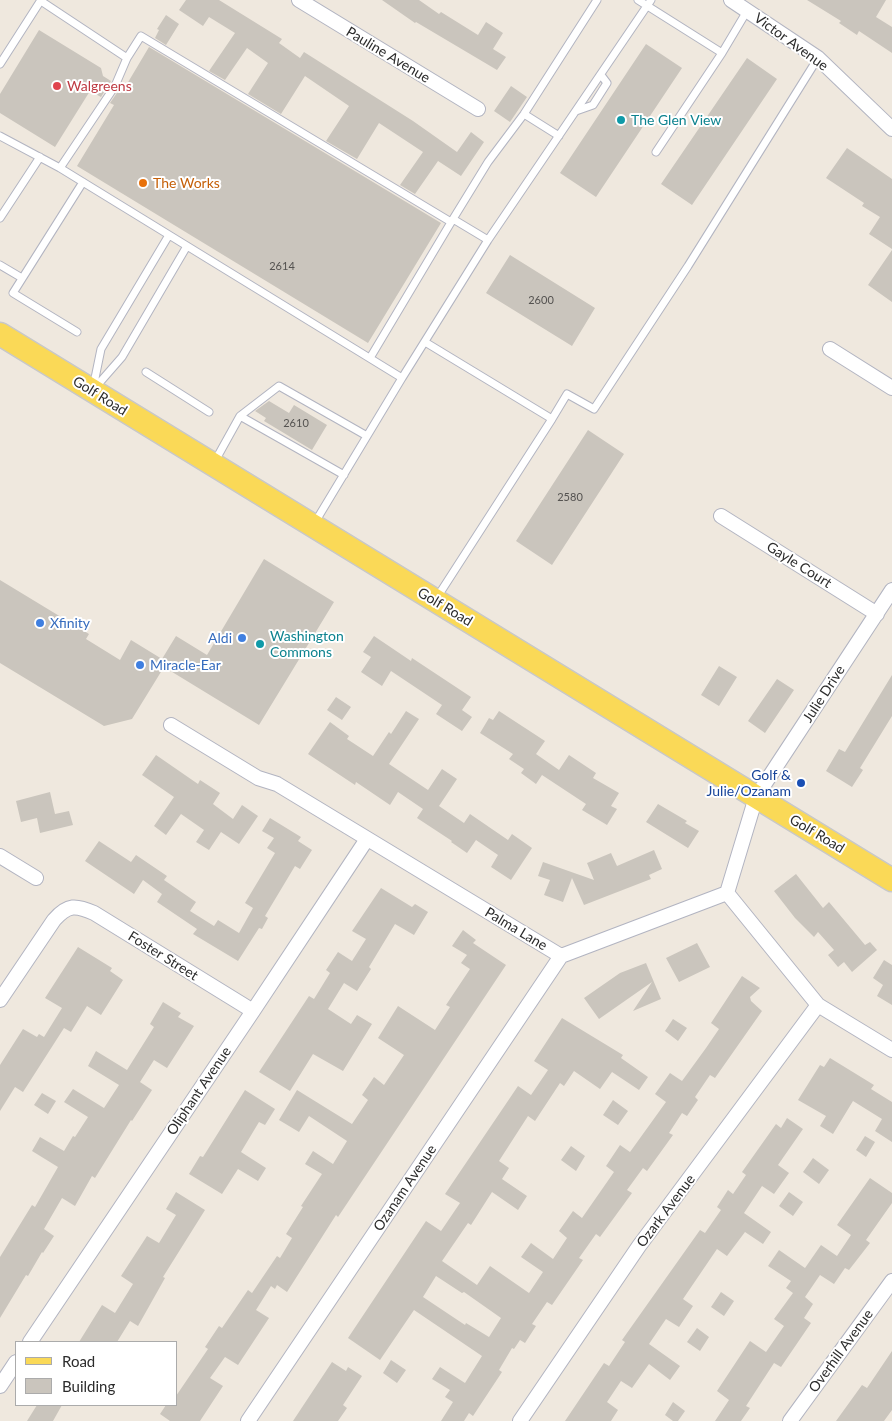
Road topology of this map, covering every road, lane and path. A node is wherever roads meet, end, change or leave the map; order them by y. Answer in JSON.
{"nodes":[{"id":1,"x":41,"y":0,"type":"edge"},
{"id":2,"x":299,"y":0,"type":"edge"},
{"id":3,"x":597,"y":0,"type":"edge"},
{"id":4,"x":638,"y":0,"type":"edge"},
{"id":5,"x":732,"y":0,"type":"edge"},
{"id":6,"x":649,"y":3,"type":"edge"},
{"id":7,"x":747,"y":11,"type":"junction"},
{"id":8,"x":722,"y":53,"type":"junction"},
{"id":9,"x":127,"y":58,"type":"junction"},
{"id":10,"x":818,"y":58,"type":"junction"},
{"id":11,"x":0,"y":64,"type":"edge"},
{"id":12,"x":601,"y":74,"type":"junction"},
{"id":13,"x":478,"y":109,"type":"dead end"},
{"id":14,"x":576,"y":111,"type":"junction"},
{"id":15,"x":524,"y":114,"type":"junction"},
{"id":16,"x":892,"y":129,"type":"edge"},
{"id":17,"x":0,"y":136,"type":"edge"},
{"id":18,"x":559,"y":136,"type":"junction"},
{"id":19,"x":656,"y":152,"type":"dead end"},
{"id":20,"x":40,"y":157,"type":"junction"},
{"id":21,"x":60,"y":168,"type":"junction"},
{"id":22,"x":83,"y":182,"type":"junction"},
{"id":23,"x":0,"y":218,"type":"edge"},
{"id":24,"x":452,"y":221,"type":"junction"},
{"id":25,"x":169,"y":235,"type":"junction"},
{"id":26,"x":488,"y":240,"type":"junction"},
{"id":27,"x":187,"y":246,"type":"junction"},
{"id":28,"x":0,"y":265,"type":"edge"},
{"id":29,"x":22,"y":278,"type":"junction"},
{"id":30,"x":77,"y":332,"type":"dead end"},
{"id":31,"x":0,"y":334,"type":"edge"},
{"id":32,"x":425,"y":342,"type":"junction"},
{"id":33,"x":830,"y":349,"type":"dead end"},
{"id":34,"x":370,"y":358,"type":"junction"},
{"id":35,"x":146,"y":372,"type":"dead end"},
{"id":36,"x":402,"y":378,"type":"junction"},
{"id":37,"x":892,"y":388,"type":"edge"},
{"id":38,"x":92,"y":391,"type":"junction"},
{"id":39,"x":208,"y":412,"type":"dead end"},
{"id":40,"x":240,"y":416,"type":"junction"},
{"id":41,"x":552,"y":419,"type":"junction"},
{"id":42,"x":367,"y":436,"type":"junction"},
{"id":43,"x":213,"y":465,"type":"junction"},
{"id":44,"x":344,"y":475,"type":"junction"},
{"id":45,"x":721,"y":516,"type":"dead end"},
{"id":46,"x":313,"y":526,"type":"junction"},
{"id":47,"x":892,"y":590,"type":"edge"},
{"id":48,"x":435,"y":601,"type":"junction"},
{"id":49,"x":877,"y":614,"type":"junction"},
{"id":50,"x":171,"y":725,"type":"dead end"},
{"id":51,"x":756,"y":797,"type":"junction"},
{"id":52,"x":367,"y":839,"type":"junction"},
{"id":53,"x":0,"y":856,"type":"edge"},
{"id":54,"x":36,"y":878,"type":"dead end"},
{"id":55,"x":892,"y":880,"type":"edge"},
{"id":56,"x":727,"y":893,"type":"junction"},
{"id":57,"x":561,"y":956,"type":"junction"},
{"id":58,"x":0,"y":1000,"type":"edge"},
{"id":59,"x":818,"y":1005,"type":"junction"},
{"id":60,"x":253,"y":1011,"type":"junction"},
{"id":61,"x":892,"y":1050,"type":"edge"},
{"id":62,"x":892,"y":1281,"type":"edge"},
{"id":63,"x":31,"y":1341,"type":"edge"},
{"id":64,"x":15,"y":1364,"type":"edge"},
{"id":65,"x":0,"y":1386,"type":"edge"},
{"id":66,"x":248,"y":1421,"type":"edge"},
{"id":67,"x":520,"y":1421,"type":"edge"},
{"id":68,"x":790,"y":1421,"type":"edge"}],
"edges":[{"from":1,"to":9,"type":"lane"},
{"from":1,"to":11,"type":"lane"},
{"from":2,"to":13,"type":"street","name":"Pauline Avenue"},
{"from":3,"to":15,"type":"lane"},
{"from":4,"to":6,"type":"lane"},
{"from":5,"to":7,"type":"street","name":"Victor Avenue"},
{"from":6,"to":8,"type":"lane"},
{"from":6,"to":12,"type":"lane"},
{"from":7,"to":8,"type":"lane"},
{"from":7,"to":10,"type":"street","name":"Victor Avenue"},
{"from":8,"to":19,"type":"lane"},
{"from":9,"to":21,"type":"lane"},
{"from":9,"to":24,"type":"lane"},
{"from":10,"to":16,"type":"street","name":"Victor Avenue"},
{"from":10,"to":41,"type":"lane"},
{"from":12,"to":14,"type":"lane"},
{"from":12,"to":14,"type":"lane"},
{"from":14,"to":18,"type":"lane"},
{"from":15,"to":18,"type":"lane"},
{"from":15,"to":24,"type":"lane"},
{"from":17,"to":20,"type":"lane"},
{"from":18,"to":26,"type":"lane"},
{"from":20,"to":21,"type":"lane"},
{"from":20,"to":23,"type":"lane"},
{"from":21,"to":22,"type":"lane"},
{"from":22,"to":25,"type":"lane"},
{"from":22,"to":29,"type":"lane"},
{"from":24,"to":26,"type":"lane"},
{"from":24,"to":34,"type":"lane"},
{"from":25,"to":27,"type":"lane"},
{"from":25,"to":38,"type":"lane"},
{"from":26,"to":32,"type":"lane"},
{"from":27,"to":34,"type":"lane"},
{"from":27,"to":38,"type":"lane"},
{"from":28,"to":29,"type":"lane"},
{"from":29,"to":30,"type":"lane"},
{"from":31,"to":38,"type":"main road","name":"Golf Road"},
{"from":32,"to":36,"type":"lane"},
{"from":32,"to":41,"type":"lane"},
{"from":33,"to":37,"type":"street"},
{"from":34,"to":36,"type":"lane"},
{"from":35,"to":39,"type":"lane"},
{"from":36,"to":42,"type":"lane"},
{"from":38,"to":43,"type":"main road","name":"Golf Road"},
{"from":40,"to":42,"type":"lane"},
{"from":40,"to":43,"type":"lane"},
{"from":40,"to":44,"type":"lane"},
{"from":41,"to":48,"type":"lane"},
{"from":42,"to":44,"type":"lane"},
{"from":43,"to":46,"type":"main road","name":"Golf Road"},
{"from":44,"to":46,"type":"lane"},
{"from":45,"to":49,"type":"street","name":"Gayle Court"},
{"from":46,"to":48,"type":"main road","name":"Golf Road"},
{"from":47,"to":49,"type":"street","name":"Julie Drive"},
{"from":48,"to":51,"type":"main road","name":"Golf Road"},
{"from":49,"to":51,"type":"street","name":"Julie Drive"},
{"from":50,"to":52,"type":"street","name":"Palma Lane"},
{"from":51,"to":55,"type":"main road","name":"Golf Road"},
{"from":51,"to":56,"type":"street"},
{"from":52,"to":57,"type":"street","name":"Palma Lane"},
{"from":52,"to":60,"type":"street","name":"Oliphant Avenue"},
{"from":53,"to":54,"type":"street"},
{"from":56,"to":57,"type":"street","name":"Palma Lane"},
{"from":56,"to":59,"type":"street"},
{"from":57,"to":66,"type":"street","name":"Ozanam Avenue"},
{"from":58,"to":60,"type":"street","name":"Foster Street"},
{"from":59,"to":61,"type":"street"},
{"from":59,"to":67,"type":"street","name":"Ozark Avenue"},
{"from":60,"to":63,"type":"street","name":"Oliphant Avenue"},
{"from":62,"to":68,"type":"street","name":"Overhill Avenue"},
{"from":64,"to":65,"type":"street"}]}
